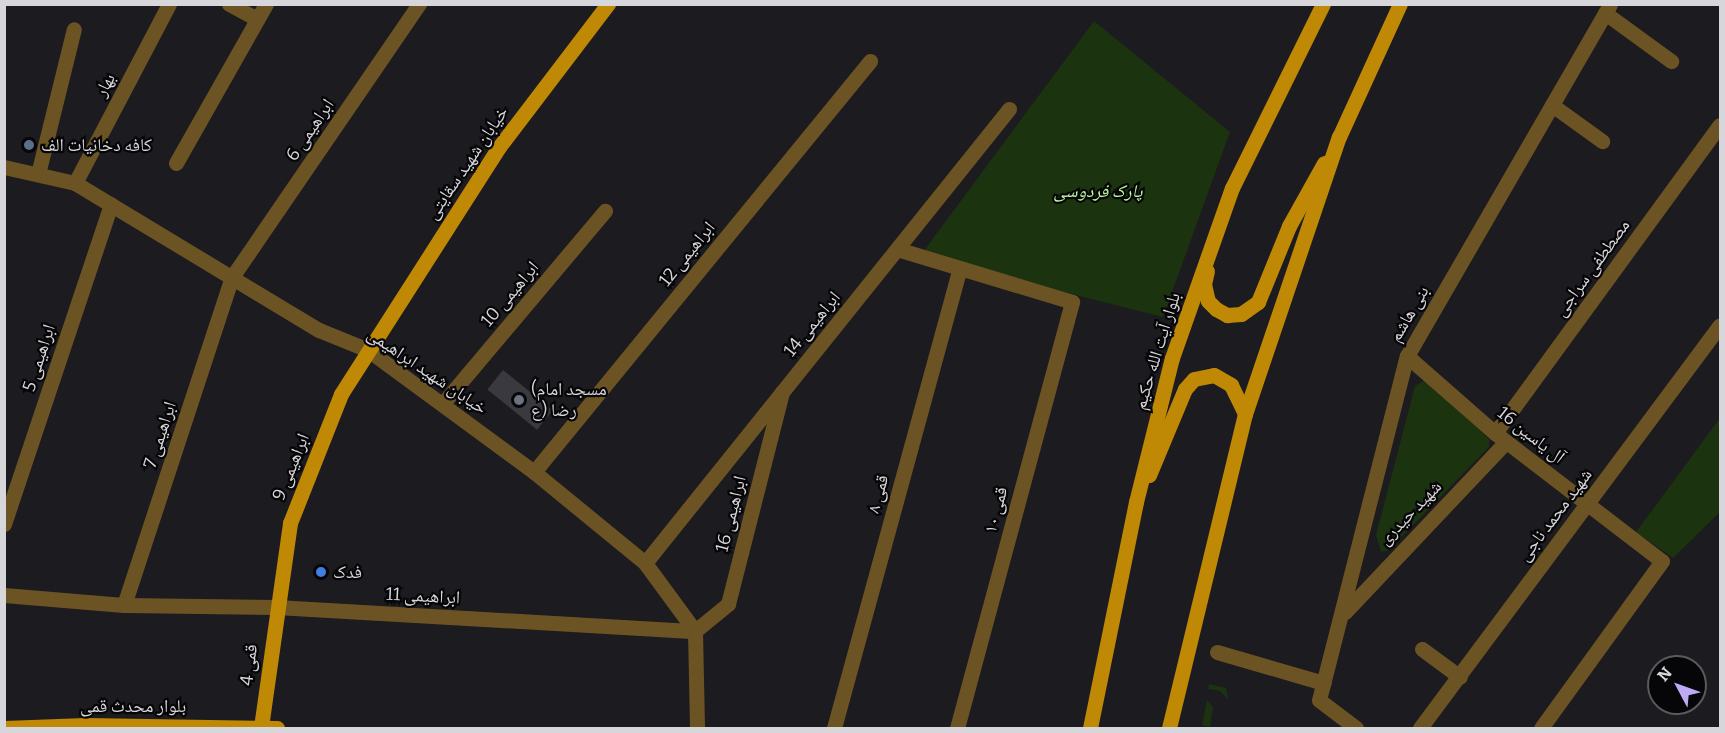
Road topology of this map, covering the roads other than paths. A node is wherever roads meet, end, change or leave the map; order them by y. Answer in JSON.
{"nodes":[{"id":1,"x":169,"y":4,"type":"edge"},
{"id":2,"x":230,"y":4,"type":"edge"},
{"id":3,"x":266,"y":4,"type":"edge"},
{"id":4,"x":419,"y":4,"type":"edge"},
{"id":5,"x":608,"y":4,"type":"edge"},
{"id":6,"x":1323,"y":4,"type":"edge"},
{"id":7,"x":1400,"y":4,"type":"edge"},
{"id":8,"x":1608,"y":9,"type":"edge"},
{"id":9,"x":258,"y":19,"type":"junction"},
{"id":10,"x":74,"y":29,"type":"dead end"},
{"id":11,"x":870,"y":61,"type":"dead end"},
{"id":12,"x":1671,"y":61,"type":"dead end"},
{"id":13,"x":1552,"y":105,"type":"junction"},
{"id":14,"x":1009,"y":109,"type":"dead end"},
{"id":15,"x":1720,"y":125,"type":"edge"},
{"id":16,"x":1339,"y":137,"type":"junction"},
{"id":17,"x":1602,"y":141,"type":"dead end"},
{"id":18,"x":176,"y":163,"type":"dead end"},
{"id":19,"x":4,"y":167,"type":"edge"},
{"id":20,"x":38,"y":174,"type":"junction"},
{"id":21,"x":75,"y":183,"type":"junction"},
{"id":22,"x":111,"y":204,"type":"junction"},
{"id":23,"x":605,"y":211,"type":"dead end"},
{"id":24,"x":1212,"y":242,"type":"junction"},
{"id":25,"x":897,"y":249,"type":"junction"},
{"id":26,"x":959,"y":270,"type":"junction"},
{"id":27,"x":232,"y":277,"type":"junction"},
{"id":28,"x":1720,"y":325,"type":"edge"},
{"id":29,"x":368,"y":350,"type":"junction"},
{"id":30,"x":1407,"y":356,"type":"junction"},
{"id":31,"x":782,"y":392,"type":"junction"},
{"id":32,"x":444,"y":402,"type":"junction"},
{"id":33,"x":1245,"y":414,"type":"junction"},
{"id":34,"x":1500,"y":437,"type":"junction"},
{"id":35,"x":534,"y":472,"type":"junction"},
{"id":36,"x":1136,"y":502,"type":"junction"},
{"id":37,"x":1588,"y":504,"type":"junction"},
{"id":38,"x":4,"y":524,"type":"edge"},
{"id":39,"x":645,"y":562,"type":"junction"},
{"id":40,"x":4,"y":595,"type":"edge"},
{"id":41,"x":124,"y":604,"type":"junction"},
{"id":42,"x":276,"y":607,"type":"junction"},
{"id":43,"x":1343,"y":614,"type":"junction"},
{"id":44,"x":695,"y":631,"type":"junction"},
{"id":45,"x":1422,"y":648,"type":"dead end"},
{"id":46,"x":1217,"y":652,"type":"dead end"},
{"id":47,"x":1460,"y":677,"type":"junction"},
{"id":48,"x":1324,"y":683,"type":"junction"},
{"id":49,"x":1097,"y":696,"type":"junction"},
{"id":50,"x":4,"y":728,"type":"edge"},
{"id":51,"x":269,"y":728,"type":"edge"},
{"id":52,"x":1422,"y":728,"type":"edge"},
{"id":53,"x":697,"y":729,"type":"edge"},
{"id":54,"x":834,"y":729,"type":"edge"},
{"id":55,"x":957,"y":729,"type":"edge"},
{"id":56,"x":1078,"y":729,"type":"edge"},
{"id":57,"x":1090,"y":729,"type":"edge"},
{"id":58,"x":1169,"y":729,"type":"edge"},
{"id":59,"x":1356,"y":729,"type":"edge"},
{"id":60,"x":1541,"y":729,"type":"edge"}],
"edges":[{"from":1,"to":21,"type":"street","name":"بهار"},
{"from":2,"to":9,"type":"street"},
{"from":3,"to":9,"type":"street"},
{"from":4,"to":27,"type":"street","name":"ابراهیمی 6"},
{"from":5,"to":29,"type":"main road","name":"خیابان شهید سقایتی"},
{"from":6,"to":24,"type":"main road","name":"بلوار آیت الله حکیم"},
{"from":7,"to":16,"type":"main road"},
{"from":8,"to":12,"type":"street"},
{"from":8,"to":13,"type":"street","name":"بنی هاشم"},
{"from":9,"to":18,"type":"street"},
{"from":10,"to":20,"type":"street"},
{"from":11,"to":35,"type":"street","name":"ابراهیمی 12"},
{"from":13,"to":17,"type":"street"},
{"from":13,"to":30,"type":"street","name":"بنی هاشم"},
{"from":14,"to":25,"type":"street","name":"ابراهیمی 14"},
{"from":15,"to":34,"type":"street","name":"مصططفی سراجی"},
{"from":16,"to":24,"type":"main road"},
{"from":16,"to":33,"type":"main road"},
{"from":19,"to":20,"type":"street","name":"خیابان شهید ابراهیمی"},
{"from":20,"to":21,"type":"street","name":"خیابان شهید ابراهیمی"},
{"from":21,"to":22,"type":"street","name":"خیابان شهید ابراهیمی"},
{"from":22,"to":27,"type":"street","name":"خیابان شهید ابراهیمی"},
{"from":22,"to":38,"type":"street","name":"ابراهیمی 5"},
{"from":23,"to":32,"type":"street","name":"ابراهیمی 10"},
{"from":24,"to":36,"type":"main road","name":"بلوار آیت الله حکیم"},
{"from":25,"to":26,"type":"street"},
{"from":25,"to":31,"type":"street","name":"ابراهیمی 14"},
{"from":26,"to":54,"type":"street","name":"قمی ۸"},
{"from":26,"to":55,"type":"street","name":"قمی ۱۰"},
{"from":27,"to":29,"type":"street","name":"خیابان شهید ابراهیمی"},
{"from":27,"to":41,"type":"street","name":"ابراهیمی 7"},
{"from":28,"to":37,"type":"street","name":"شهید محمد ناجی"},
{"from":29,"to":32,"type":"street","name":"خیابان شهید ابراهیمی"},
{"from":29,"to":42,"type":"main road","name":"ابراهیمی 9"},
{"from":30,"to":34,"type":"street","name":"آل یاسین 16"},
{"from":30,"to":43,"type":"street","name":"بنی هاشم"},
{"from":31,"to":39,"type":"street","name":"ابراهیمی 14"},
{"from":31,"to":44,"type":"street","name":"ابراهیمی 16"},
{"from":32,"to":35,"type":"street","name":"خیابان شهید ابراهیمی"},
{"from":33,"to":36,"type":"main road"},
{"from":33,"to":58,"type":"main road"},
{"from":34,"to":37,"type":"street","name":"آل یاسین 16"},
{"from":34,"to":43,"type":"street","name":"شهید حیدری"},
{"from":35,"to":39,"type":"street","name":"خیابان شهید ابراهیمی"},
{"from":36,"to":49,"type":"main road","name":"بلوار آیت الله حکیم"},
{"from":37,"to":47,"type":"street","name":"شهید محمد ناجی"},
{"from":37,"to":60,"type":"street","name":"آل یاسین 16"},
{"from":39,"to":44,"type":"street","name":"خیابان شهید ابراهیمی"},
{"from":40,"to":41,"type":"street","name":"ابراهیمی 11"},
{"from":41,"to":42,"type":"street","name":"ابراهیمی 11"},
{"from":42,"to":44,"type":"street","name":"ابراهیمی 11"},
{"from":42,"to":51,"type":"main road","name":"قمی 4"},
{"from":43,"to":48,"type":"street","name":"بنی هاشم"},
{"from":44,"to":53,"type":"street"},
{"from":45,"to":47,"type":"street"},
{"from":46,"to":48,"type":"street"},
{"from":47,"to":52,"type":"street","name":"شهید محمد ناجی"},
{"from":48,"to":59,"type":"street","name":"بنی هاشم"},
{"from":49,"to":56,"type":"main road"},
{"from":49,"to":57,"type":"main road","name":"بلوار آیت الله حکیم"},
{"from":50,"to":51,"type":"main road","name":"بلوار محدث قمی"}]}
